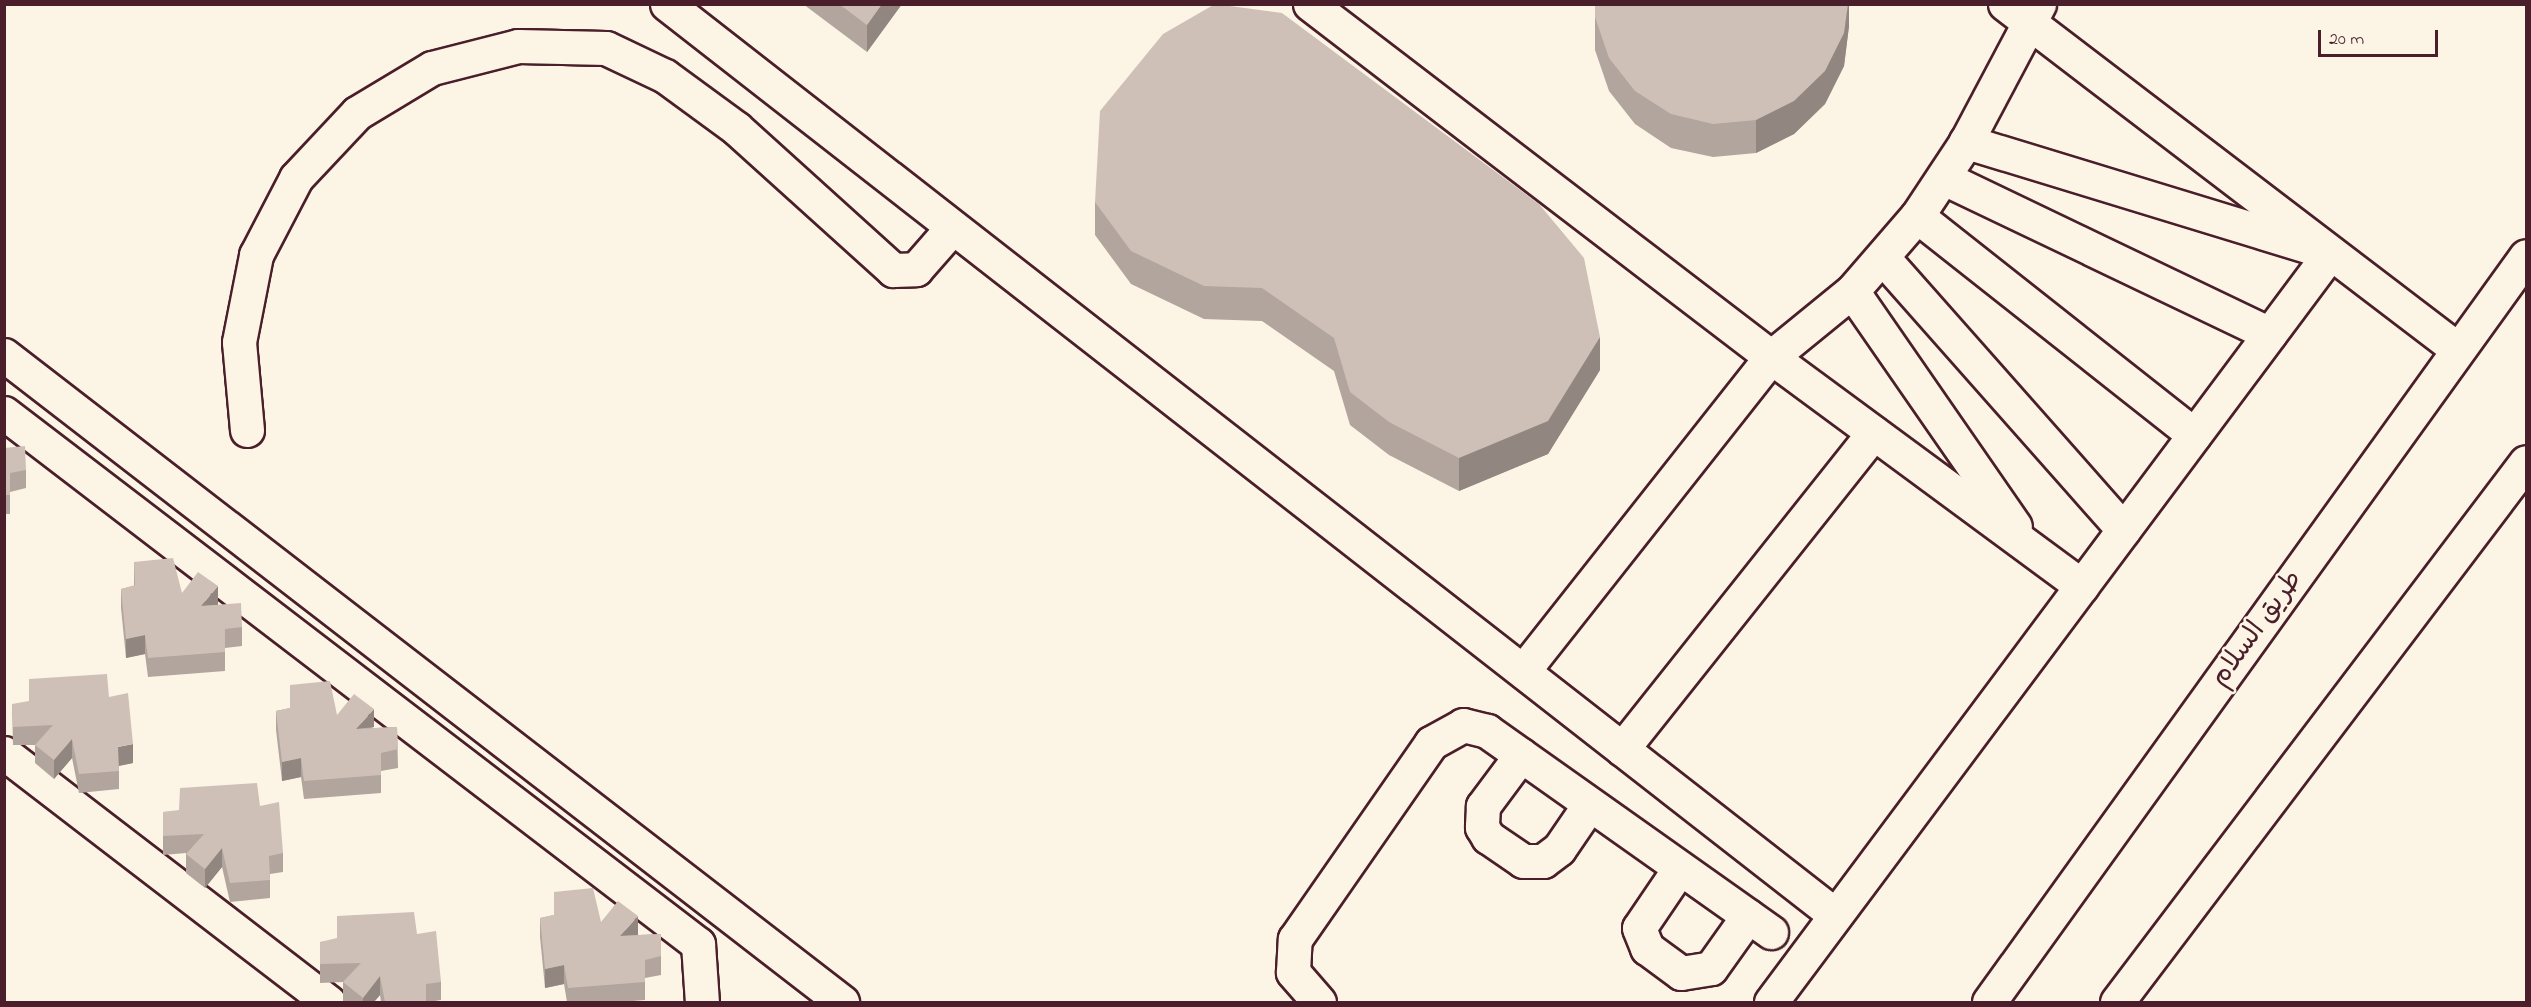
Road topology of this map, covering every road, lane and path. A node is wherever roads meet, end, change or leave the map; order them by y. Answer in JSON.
{"nodes":[{"id":1,"x":666,"y":4,"type":"edge"},
{"id":2,"x":1310,"y":4,"type":"edge"},
{"id":3,"x":2024,"y":10,"type":"edge"},
{"id":4,"x":1966,"y":142,"type":"junction"},
{"id":5,"x":1944,"y":178,"type":"junction"},
{"id":6,"x":1917,"y":216,"type":"junction"},
{"id":7,"x":951,"y":229,"type":"junction"},
{"id":8,"x":2330,"y":253,"type":"junction"},
{"id":9,"x":2526,"y":256,"type":"edge"},
{"id":10,"x":1883,"y":258,"type":"junction"},
{"id":11,"x":1852,"y":291,"type":"junction"},
{"id":12,"x":2270,"y":334,"type":"junction"},
{"id":13,"x":2457,"y":349,"type":"junction"},
{"id":14,"x":4,"y":355,"type":"edge"},
{"id":15,"x":1771,"y":357,"type":"junction"},
{"id":16,"x":4,"y":413,"type":"edge"},
{"id":17,"x":247,"y":430,"type":"dead end"},
{"id":18,"x":1873,"y":432,"type":"junction"},
{"id":19,"x":2194,"y":435,"type":"junction"},
{"id":20,"x":2526,"y":462,"type":"edge"},
{"id":21,"x":2124,"y":530,"type":"junction"},
{"id":22,"x":2030,"y":547,"type":"junction"},
{"id":23,"x":2082,"y":586,"type":"junction"},
{"id":24,"x":1523,"y":672,"type":"junction"},
{"id":25,"x":1622,"y":749,"type":"junction"},
{"id":26,"x":4,"y":753,"type":"edge"},
{"id":27,"x":1521,"y":755,"type":"junction"},
{"id":28,"x":1589,"y":805,"type":"junction"},
{"id":29,"x":1678,"y":868,"type":"junction"},
{"id":30,"x":1835,"y":915,"type":"junction"},
{"id":31,"x":328,"y":1002,"type":"edge"},
{"id":32,"x":702,"y":1002,"type":"edge"},
{"id":33,"x":842,"y":1002,"type":"edge"},
{"id":34,"x":1319,"y":1002,"type":"edge"},
{"id":35,"x":1771,"y":1002,"type":"edge"},
{"id":36,"x":1989,"y":1002,"type":"edge"},
{"id":37,"x":2117,"y":1002,"type":"edge"}],
"edges":[{"from":1,"to":7,"type":"street"},
{"from":2,"to":15,"type":"street"},
{"from":3,"to":4,"type":"street"},
{"from":3,"to":8,"type":"street"},
{"from":4,"to":5,"type":"street"},
{"from":4,"to":8,"type":"street"},
{"from":5,"to":6,"type":"street"},
{"from":5,"to":12,"type":"street"},
{"from":6,"to":10,"type":"street"},
{"from":6,"to":19,"type":"street"},
{"from":7,"to":17,"type":"street"},
{"from":7,"to":24,"type":"street"},
{"from":8,"to":12,"type":"street"},
{"from":8,"to":13,"type":"street"},
{"from":9,"to":13,"type":"street","name":"طريق السلام"},
{"from":10,"to":11,"type":"street"},
{"from":10,"to":21,"type":"street"},
{"from":11,"to":15,"type":"street"},
{"from":11,"to":22,"type":"street"},
{"from":12,"to":19,"type":"street"},
{"from":13,"to":36,"type":"street","name":"طريق السلام"},
{"from":14,"to":33,"type":"street"},
{"from":15,"to":18,"type":"street"},
{"from":15,"to":24,"type":"street"},
{"from":16,"to":32,"type":"street"},
{"from":18,"to":22,"type":"street"},
{"from":18,"to":25,"type":"street"},
{"from":19,"to":21,"type":"street"},
{"from":20,"to":37,"type":"street"},
{"from":21,"to":23,"type":"street"},
{"from":22,"to":23,"type":"street"},
{"from":23,"to":30,"type":"street"},
{"from":24,"to":25,"type":"street"},
{"from":25,"to":30,"type":"street"},
{"from":26,"to":31,"type":"street"},
{"from":27,"to":28,"type":"street"},
{"from":27,"to":28,"type":"street"},
{"from":27,"to":34,"type":"street"},
{"from":28,"to":29,"type":"street"},
{"from":29,"to":29,"type":"street"},
{"from":30,"to":35,"type":"street"}]}
